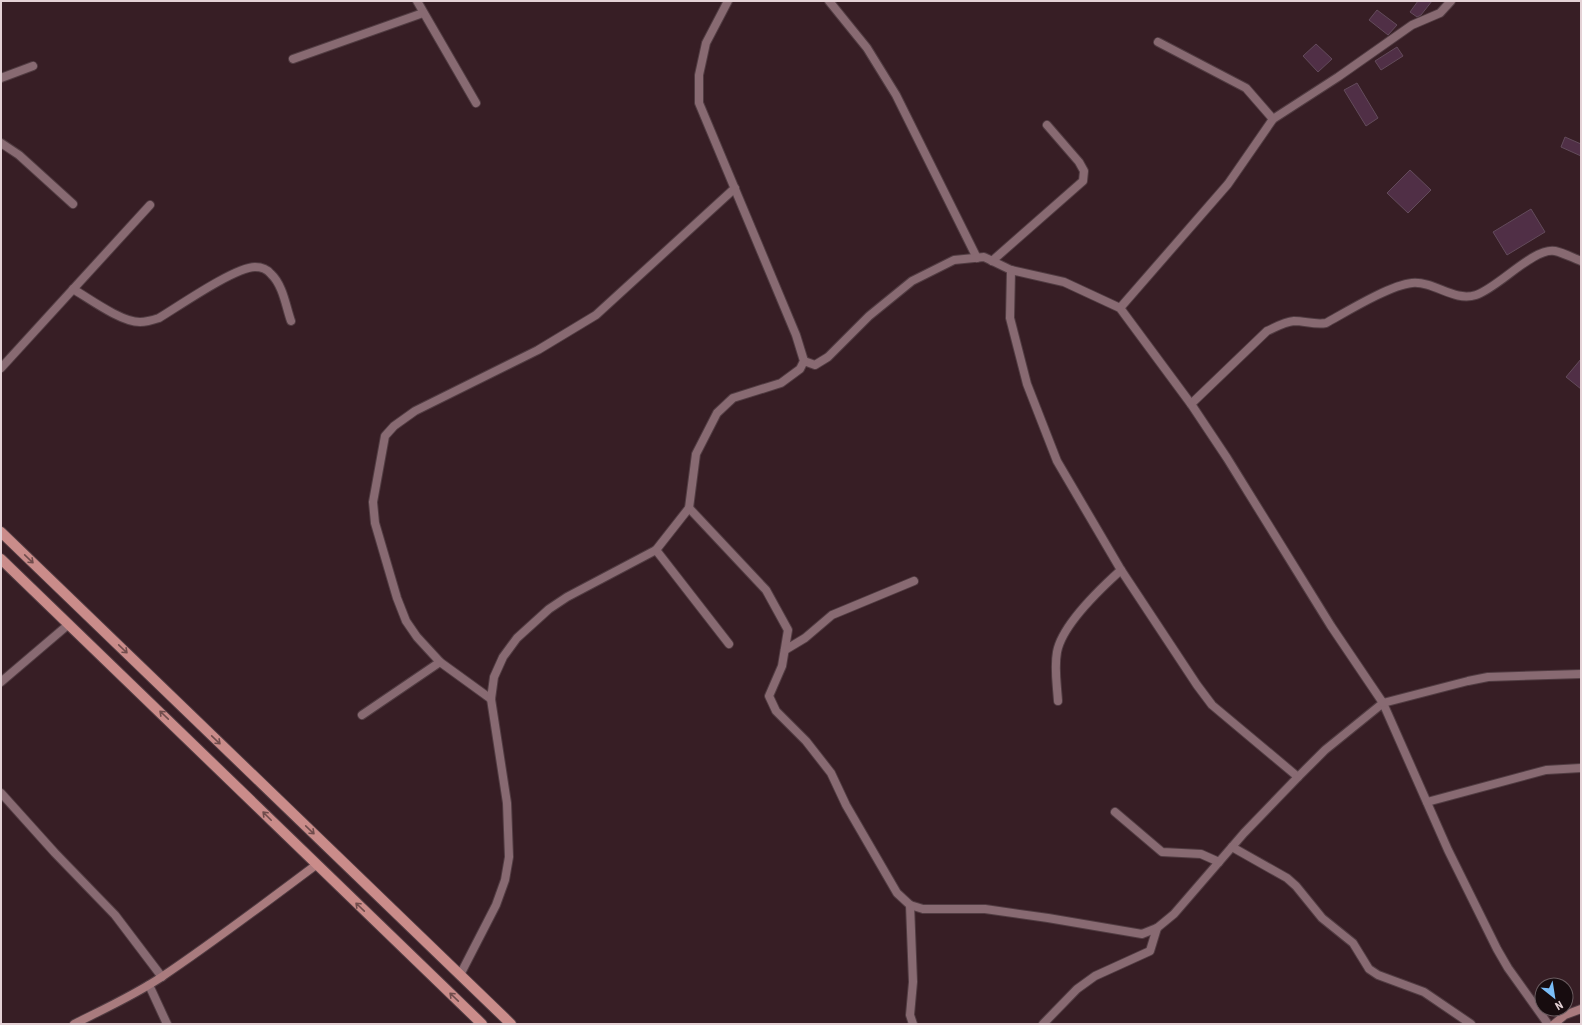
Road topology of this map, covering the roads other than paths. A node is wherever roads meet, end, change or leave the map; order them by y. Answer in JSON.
{"nodes":[{"id":1,"x":417,"y":1,"type":"edge"},
{"id":2,"x":728,"y":1,"type":"edge"},
{"id":3,"x":829,"y":1,"type":"edge"},
{"id":4,"x":1451,"y":1,"type":"edge"},
{"id":5,"x":423,"y":13,"type":"junction"},
{"id":6,"x":1158,"y":42,"type":"dead end"},
{"id":7,"x":294,"y":59,"type":"dead end"},
{"id":8,"x":33,"y":66,"type":"dead end"},
{"id":9,"x":1,"y":78,"type":"edge"},
{"id":10,"x":476,"y":103,"type":"dead end"},
{"id":11,"x":1273,"y":119,"type":"junction"},
{"id":12,"x":1048,"y":125,"type":"dead end"},
{"id":13,"x":1,"y":143,"type":"edge"},
{"id":14,"x":735,"y":188,"type":"junction"},
{"id":15,"x":73,"y":204,"type":"dead end"},
{"id":16,"x":150,"y":205,"type":"dead end"},
{"id":17,"x":977,"y":258,"type":"junction"},
{"id":18,"x":992,"y":261,"type":"junction"},
{"id":19,"x":1581,"y":261,"type":"edge"},
{"id":20,"x":1011,"y":270,"type":"junction"},
{"id":21,"x":73,"y":289,"type":"junction"},
{"id":22,"x":1120,"y":308,"type":"junction"},
{"id":23,"x":291,"y":321,"type":"dead end"},
{"id":24,"x":804,"y":361,"type":"junction"},
{"id":25,"x":1,"y":368,"type":"edge"},
{"id":26,"x":1191,"y":404,"type":"junction"},
{"id":27,"x":689,"y":508,"type":"junction"},
{"id":28,"x":1,"y":532,"type":"edge"},
{"id":29,"x":656,"y":550,"type":"junction"},
{"id":30,"x":1,"y":559,"type":"edge"},
{"id":31,"x":1120,"y":570,"type":"junction"},
{"id":32,"x":914,"y":581,"type":"dead end"},
{"id":33,"x":69,"y":624,"type":"junction"},
{"id":34,"x":729,"y":644,"type":"dead end"},
{"id":35,"x":785,"y":650,"type":"junction"},
{"id":36,"x":440,"y":662,"type":"junction"},
{"id":37,"x":1581,"y":674,"type":"edge"},
{"id":38,"x":1,"y":682,"type":"edge"},
{"id":39,"x":492,"y":699,"type":"junction"},
{"id":40,"x":1058,"y":701,"type":"dead end"},
{"id":41,"x":1383,"y":703,"type":"junction"},
{"id":42,"x":362,"y":716,"type":"dead end"},
{"id":43,"x":1581,"y":768,"type":"edge"},
{"id":44,"x":1298,"y":777,"type":"junction"},
{"id":45,"x":1,"y":793,"type":"edge"},
{"id":46,"x":1427,"y":802,"type":"junction"},
{"id":47,"x":1115,"y":812,"type":"dead end"},
{"id":48,"x":1232,"y":847,"type":"junction"},
{"id":49,"x":1218,"y":862,"type":"junction"},
{"id":50,"x":316,"y":865,"type":"junction"},
{"id":51,"x":910,"y":905,"type":"junction"},
{"id":52,"x":1157,"y":928,"type":"junction"},
{"id":53,"x":460,"y":975,"type":"junction"},
{"id":54,"x":162,"y":977,"type":"junction"},
{"id":55,"x":149,"y":984,"type":"junction"},
{"id":56,"x":1581,"y":1009,"type":"edge"},
{"id":57,"x":74,"y":1024,"type":"edge"},
{"id":58,"x":167,"y":1024,"type":"edge"},
{"id":59,"x":482,"y":1024,"type":"edge"},
{"id":60,"x":511,"y":1024,"type":"edge"},
{"id":61,"x":913,"y":1024,"type":"edge"},
{"id":62,"x":1043,"y":1024,"type":"edge"},
{"id":63,"x":1470,"y":1024,"type":"edge"},
{"id":64,"x":1548,"y":1024,"type":"edge"},
{"id":65,"x":1554,"y":1024,"type":"edge"}],
"edges":[{"from":1,"to":5,"type":"street"},
{"from":2,"to":14,"type":"street"},
{"from":3,"to":17,"type":"street"},
{"from":4,"to":11,"type":"street"},
{"from":5,"to":7,"type":"street"},
{"from":5,"to":10,"type":"street"},
{"from":6,"to":11,"type":"street"},
{"from":8,"to":9,"type":"street"},
{"from":11,"to":22,"type":"street"},
{"from":12,"to":18,"type":"street"},
{"from":13,"to":15,"type":"street"},
{"from":14,"to":24,"type":"street"},
{"from":14,"to":36,"type":"street"},
{"from":16,"to":21,"type":"street"},
{"from":17,"to":18,"type":"street"},
{"from":17,"to":24,"type":"street"},
{"from":18,"to":20,"type":"street"},
{"from":19,"to":26,"type":"street"},
{"from":20,"to":22,"type":"street"},
{"from":20,"to":31,"type":"street"},
{"from":21,"to":23,"type":"street"},
{"from":21,"to":25,"type":"street"},
{"from":22,"to":26,"type":"street"},
{"from":24,"to":27,"type":"street"},
{"from":26,"to":41,"type":"street"},
{"from":27,"to":29,"type":"street"},
{"from":27,"to":35,"type":"street"},
{"from":28,"to":53,"type":"main road","one_way":true},
{"from":29,"to":34,"type":"street"},
{"from":29,"to":39,"type":"street"},
{"from":30,"to":33,"type":"main road"},
{"from":31,"to":40,"type":"street"},
{"from":31,"to":44,"type":"street"},
{"from":32,"to":35,"type":"street"},
{"from":33,"to":38,"type":"street"},
{"from":50,"to":33,"type":"main road","one_way":true},
{"from":35,"to":51,"type":"street"},
{"from":36,"to":39,"type":"street"},
{"from":36,"to":42,"type":"street"},
{"from":37,"to":41,"type":"street"},
{"from":39,"to":53,"type":"street"},
{"from":41,"to":44,"type":"street"},
{"from":41,"to":46,"type":"street"},
{"from":43,"to":46,"type":"street"},
{"from":44,"to":48,"type":"street"},
{"from":45,"to":54,"type":"street"},
{"from":46,"to":64,"type":"street"},
{"from":47,"to":49,"type":"street"},
{"from":48,"to":49,"type":"street"},
{"from":48,"to":63,"type":"street"},
{"from":49,"to":52,"type":"street"},
{"from":50,"to":54,"type":"street"},
{"from":59,"to":50,"type":"main road","one_way":true},
{"from":51,"to":52,"type":"street"},
{"from":51,"to":61,"type":"street"},
{"from":52,"to":62,"type":"street"},
{"from":53,"to":60,"type":"main road"},
{"from":54,"to":55,"type":"street"},
{"from":55,"to":57,"type":"street"},
{"from":55,"to":58,"type":"street"},
{"from":56,"to":65,"type":"street"}]}
